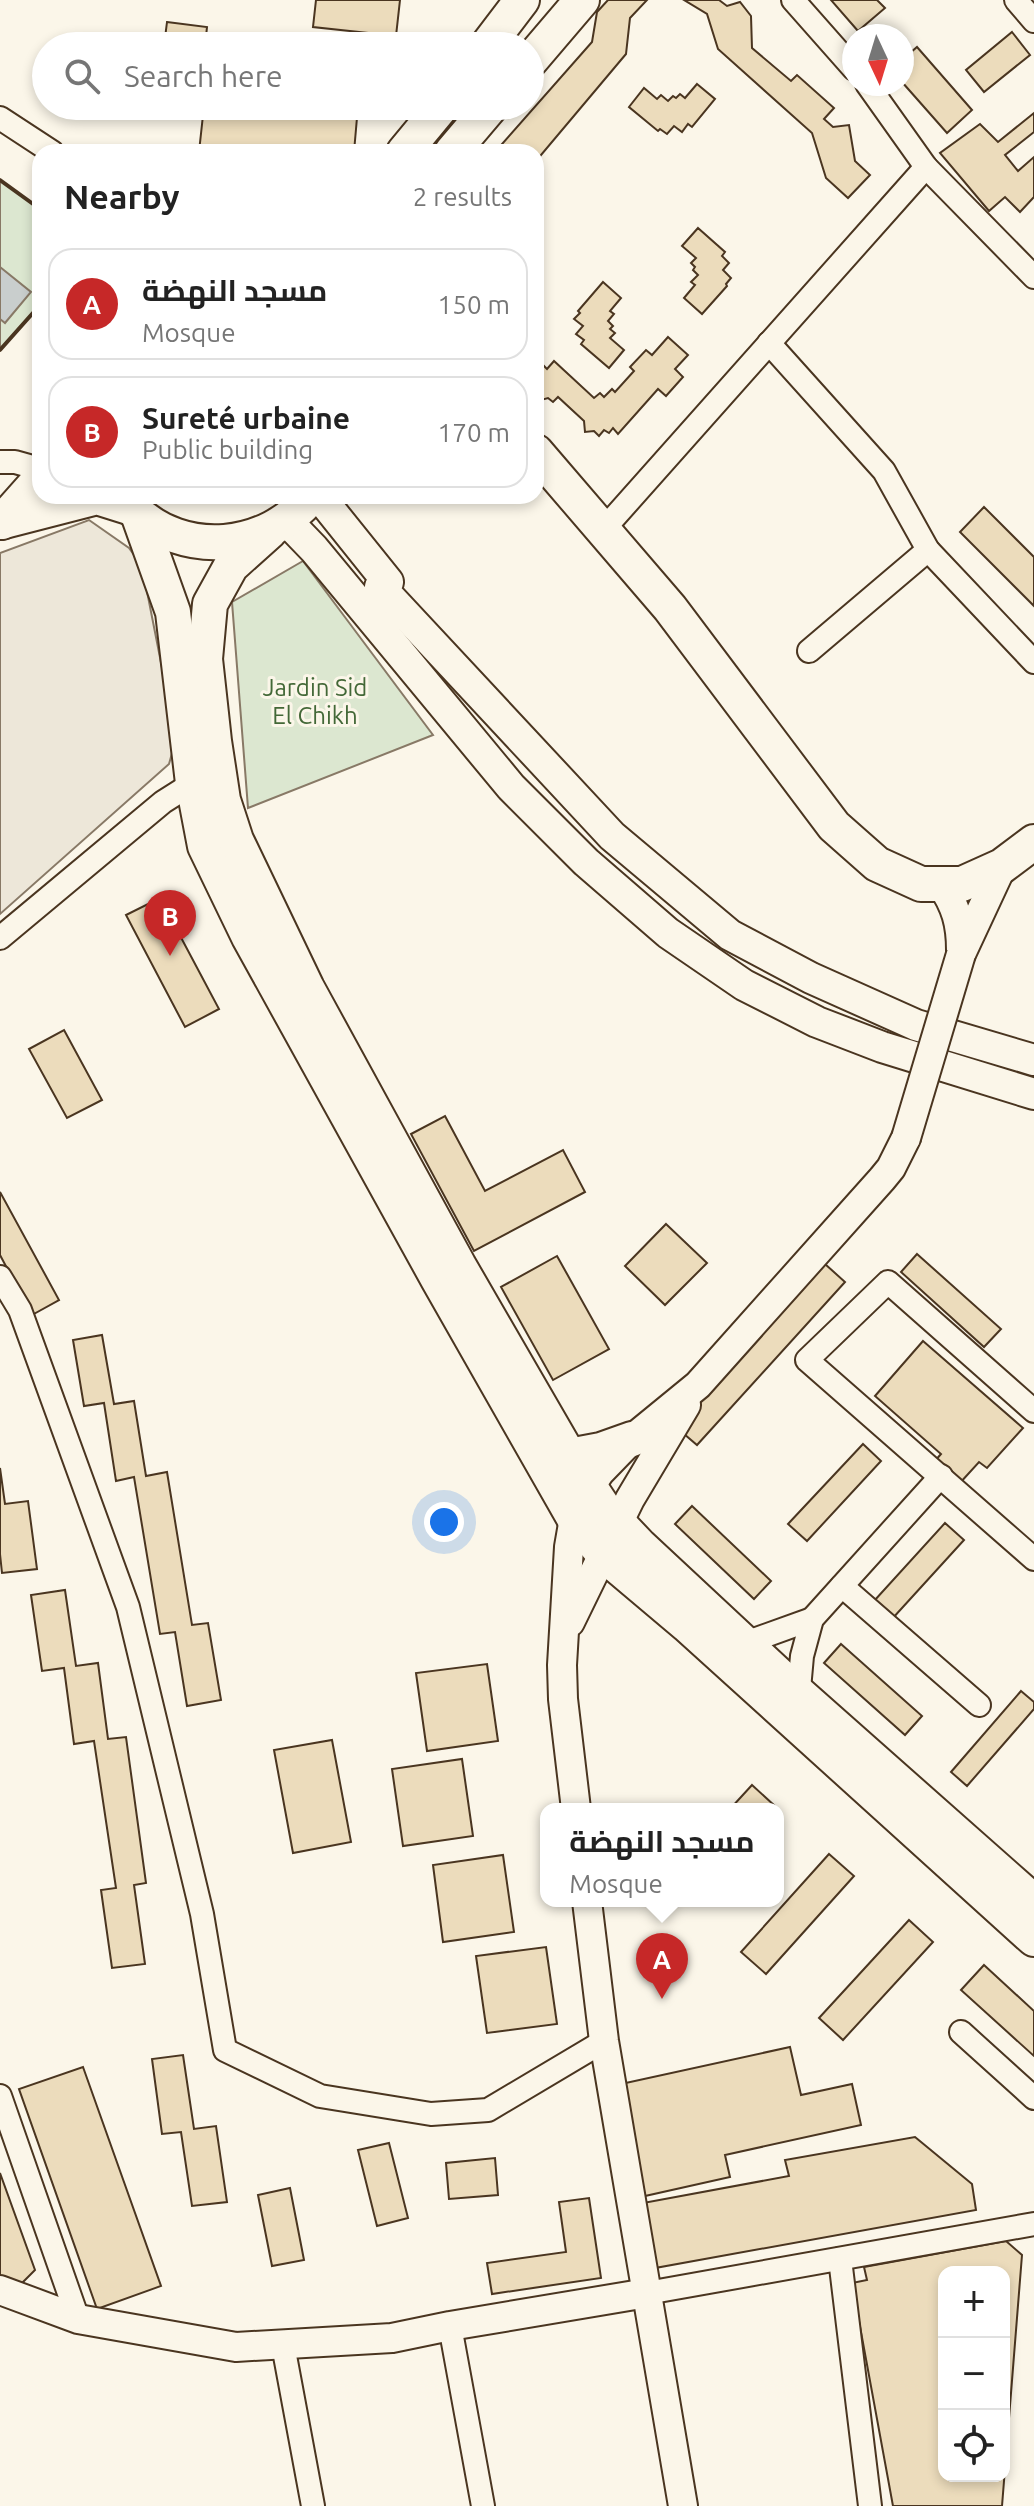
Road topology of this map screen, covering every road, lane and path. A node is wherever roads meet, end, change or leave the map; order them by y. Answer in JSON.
{"nodes":[{"id":1,"x":522,"y":0,"type":"edge"},
{"id":2,"x":582,"y":0,"type":"edge"},
{"id":3,"x":793,"y":0,"type":"edge"},
{"id":4,"x":1016,"y":0,"type":"edge"},
{"id":5,"x":1034,"y":21,"type":"edge"},
{"id":6,"x":498,"y":32,"type":"edge"},
{"id":7,"x":544,"y":45,"type":"edge"},
{"id":8,"x":842,"y":55,"type":"edge"},
{"id":9,"x":876,"y":96,"type":"edge"},
{"id":10,"x":0,"y":118,"type":"edge"},
{"id":11,"x":430,"y":120,"type":"edge"},
{"id":12,"x":479,"y":120,"type":"edge"},
{"id":13,"x":40,"y":144,"type":"edge"},
{"id":14,"x":411,"y":144,"type":"edge"},
{"id":15,"x":459,"y":144,"type":"edge"},
{"id":16,"x":926,"y":167,"type":"junction"},
{"id":17,"x":1034,"y":277,"type":"edge"},
{"id":18,"x":769,"y":343,"type":"junction"},
{"id":19,"x":0,"y":462,"type":"edge"},
{"id":20,"x":544,"y":463,"type":"edge"},
{"id":21,"x":32,"y":467,"type":"edge"},
{"id":22,"x":32,"y":488,"type":"edge"},
{"id":23,"x":70,"y":504,"type":"edge"},
{"id":24,"x":302,"y":504,"type":"edge"},
{"id":25,"x":325,"y":504,"type":"edge"},
{"id":26,"x":131,"y":506,"type":"edge"},
{"id":27,"x":1,"y":522,"type":"edge"},
{"id":28,"x":278,"y":526,"type":"junction"},
{"id":29,"x":603,"y":530,"type":"junction"},
{"id":30,"x":928,"y":550,"type":"junction"},
{"id":31,"x":809,"y":651,"type":"dead end"},
{"id":32,"x":1034,"y":662,"type":"edge"},
{"id":33,"x":193,"y":783,"type":"junction"},
{"id":34,"x":1034,"y":842,"type":"edge"},
{"id":35,"x":1002,"y":866,"type":"junction"},
{"id":36,"x":941,"y":884,"type":"junction"},
{"id":37,"x":0,"y":938,"type":"edge"},
{"id":38,"x":961,"y":954,"type":"junction"},
{"id":39,"x":296,"y":995,"type":"junction"},
{"id":40,"x":1034,"y":1060,"type":"edge"},
{"id":41,"x":1034,"y":1094,"type":"edge"},
{"id":42,"x":449,"y":1272,"type":"junction"},
{"id":43,"x":0,"y":1277,"type":"edge"},
{"id":44,"x":10,"y":1312,"type":"edge"},
{"id":45,"x":698,"y":1385,"type":"junction"},
{"id":46,"x":1034,"y":1411,"type":"edge"},
{"id":47,"x":632,"y":1439,"type":"junction"},
{"id":48,"x":569,"y":1456,"type":"junction"},
{"id":49,"x":941,"y":1476,"type":"junction"},
{"id":50,"x":588,"y":1487,"type":"junction"},
{"id":51,"x":574,"y":1518,"type":"junction"},
{"id":52,"x":618,"y":1524,"type":"junction"},
{"id":53,"x":604,"y":1555,"type":"junction"},
{"id":54,"x":1034,"y":1559,"type":"edge"},
{"id":55,"x":842,"y":1586,"type":"junction"},
{"id":56,"x":812,"y":1619,"type":"junction"},
{"id":57,"x":564,"y":1633,"type":"junction"},
{"id":58,"x":735,"y":1651,"type":"junction"},
{"id":59,"x":793,"y":1705,"type":"junction"},
{"id":60,"x":979,"y":1705,"type":"dead end"},
{"id":61,"x":575,"y":1803,"type":"edge"},
{"id":62,"x":1034,"y":1902,"type":"edge"},
{"id":63,"x":588,"y":1907,"type":"edge"},
{"id":64,"x":1034,"y":1939,"type":"edge"},
{"id":65,"x":961,"y":2032,"type":"dead end"},
{"id":66,"x":604,"y":2041,"type":"junction"},
{"id":67,"x":0,"y":2096,"type":"edge"},
{"id":68,"x":1034,"y":2098,"type":"edge"},
{"id":69,"x":1034,"y":2224,"type":"edge"},
{"id":70,"x":840,"y":2259,"type":"junction"},
{"id":71,"x":0,"y":2290,"type":"edge"},
{"id":72,"x":647,"y":2293,"type":"junction"},
{"id":73,"x":78,"y":2319,"type":"junction"},
{"id":74,"x":450,"y":2326,"type":"junction"},
{"id":75,"x":283,"y":2345,"type":"junction"},
{"id":76,"x":313,"y":2506,"type":"edge"},
{"id":77,"x":483,"y":2506,"type":"edge"},
{"id":78,"x":683,"y":2506,"type":"edge"},
{"id":79,"x":870,"y":2506,"type":"edge"}],
"edges":[{"from":1,"to":6,"type":"main road"},
{"from":2,"to":7,"type":"main road"},
{"from":3,"to":8,"type":"street"},
{"from":4,"to":5,"type":"street"},
{"from":9,"to":16,"type":"street"},
{"from":10,"to":13,"type":"street"},
{"from":11,"to":14,"type":"main road"},
{"from":12,"to":15,"type":"main road"},
{"from":16,"to":17,"type":"street"},
{"from":16,"to":18,"type":"street"},
{"from":18,"to":29,"type":"street"},
{"from":18,"to":30,"type":"street"},
{"from":19,"to":21,"type":"street"},
{"from":20,"to":29,"type":"main road"},
{"from":22,"to":27,"type":"main road"},
{"from":23,"to":27,"type":"main road"},
{"from":24,"to":28,"type":"main road"},
{"from":25,"to":40,"type":"main road"},
{"from":26,"to":28,"type":"main road"},
{"from":26,"to":33,"type":"main road"},
{"from":28,"to":39,"type":"main road"},
{"from":28,"to":41,"type":"main road"},
{"from":29,"to":36,"type":"main road"},
{"from":30,"to":31,"type":"street"},
{"from":30,"to":32,"type":"street"},
{"from":33,"to":37,"type":"street"},
{"from":33,"to":39,"type":"main road"},
{"from":34,"to":35,"type":"main road"},
{"from":35,"to":36,"type":"main road"},
{"from":35,"to":38,"type":"street"},
{"from":36,"to":38,"type":"street"},
{"from":38,"to":45,"type":"street","bridge":true},
{"from":39,"to":42,"type":"main road"},
{"from":42,"to":48,"type":"main road"},
{"from":42,"to":51,"type":"main road"},
{"from":43,"to":44,"type":"street"},
{"from":44,"to":66,"type":"street"},
{"from":45,"to":47,"type":"street"},
{"from":45,"to":52,"type":"street"},
{"from":46,"to":49,"type":"street"},
{"from":47,"to":48,"type":"main road"},
{"from":47,"to":50,"type":"street"},
{"from":48,"to":50,"type":"main road"},
{"from":49,"to":54,"type":"street"},
{"from":49,"to":55,"type":"street"},
{"from":50,"to":51,"type":"street"},
{"from":50,"to":52,"type":"main road"},
{"from":51,"to":53,"type":"main road"},
{"from":51,"to":57,"type":"street"},
{"from":52,"to":53,"type":"street"},
{"from":52,"to":58,"type":"main road"},
{"from":53,"to":57,"type":"street"},
{"from":53,"to":58,"type":"main road"},
{"from":55,"to":56,"type":"street"},
{"from":55,"to":60,"type":"street"},
{"from":56,"to":58,"type":"street"},
{"from":56,"to":59,"type":"street"},
{"from":57,"to":61,"type":"street"},
{"from":58,"to":59,"type":"main road"},
{"from":59,"to":62,"type":"main road"},
{"from":59,"to":64,"type":"main road"},
{"from":63,"to":66,"type":"street"},
{"from":65,"to":68,"type":"street"},
{"from":66,"to":72,"type":"street"},
{"from":67,"to":73,"type":"street"},
{"from":69,"to":70,"type":"street"},
{"from":70,"to":72,"type":"street"},
{"from":70,"to":79,"type":"street"},
{"from":71,"to":73,"type":"street"},
{"from":72,"to":74,"type":"street"},
{"from":72,"to":78,"type":"street"},
{"from":73,"to":75,"type":"street"},
{"from":74,"to":75,"type":"street"},
{"from":74,"to":77,"type":"street"},
{"from":75,"to":76,"type":"street"}]}
